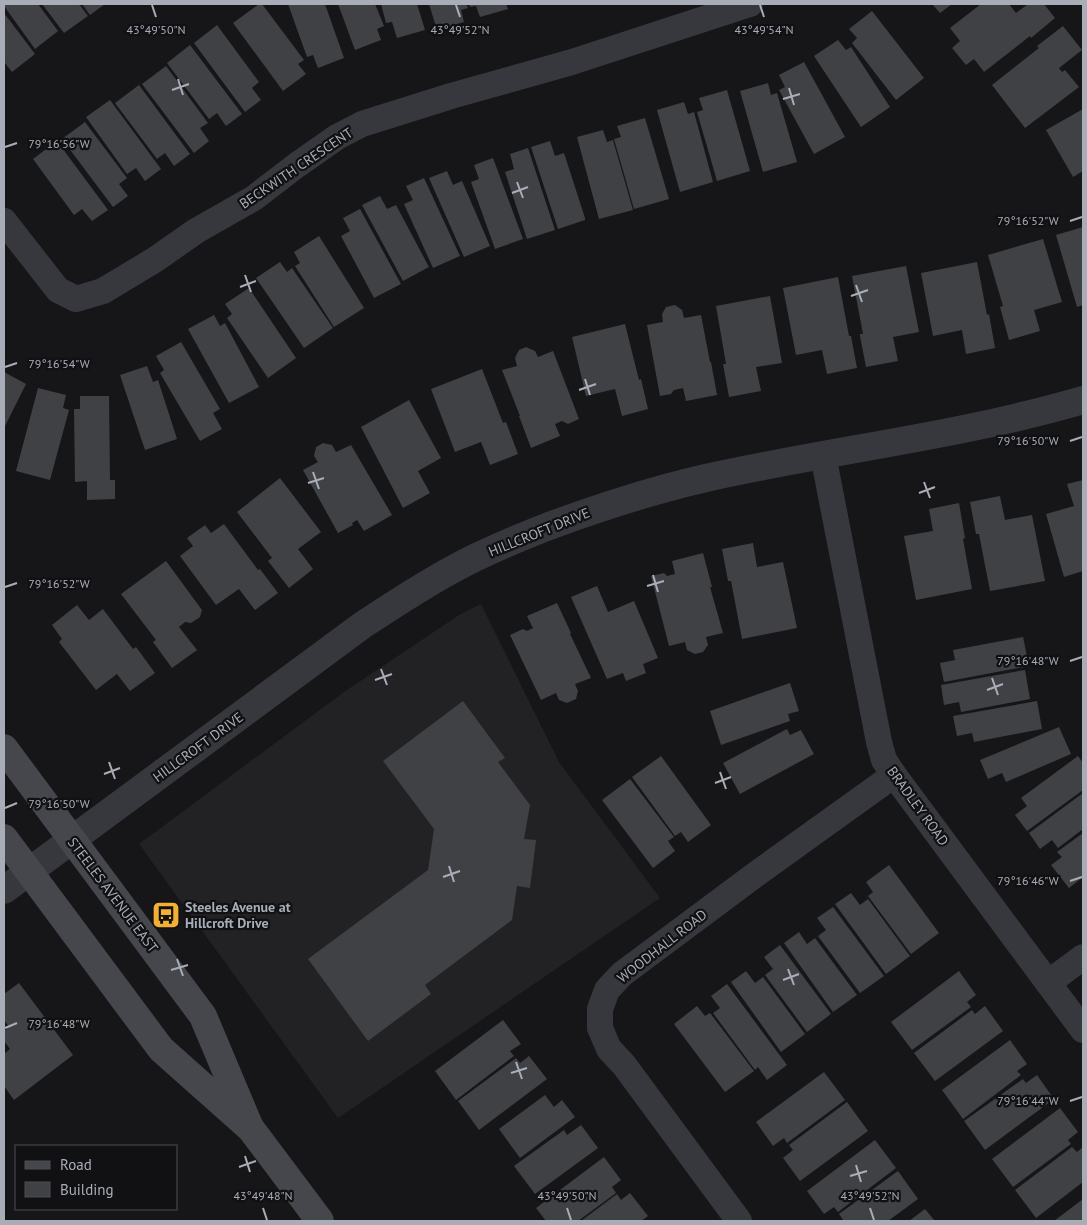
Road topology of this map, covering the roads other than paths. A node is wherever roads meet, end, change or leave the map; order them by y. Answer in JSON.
{"nodes":[{"id":1,"x":750,"y":4,"type":"edge"},
{"id":2,"x":4,"y":221,"type":"edge"},
{"id":3,"x":1083,"y":400,"type":"edge"},
{"id":4,"x":823,"y":455,"type":"junction"},
{"id":5,"x":4,"y":748,"type":"edge"},
{"id":6,"x":894,"y":775,"type":"junction"},
{"id":7,"x":4,"y":838,"type":"edge"},
{"id":8,"x":72,"y":840,"type":"junction"},
{"id":9,"x":29,"y":872,"type":"junction"},
{"id":10,"x":4,"y":890,"type":"edge"},
{"id":11,"x":1083,"y":957,"type":"edge"},
{"id":12,"x":1048,"y":983,"type":"junction"},
{"id":13,"x":1083,"y":1030,"type":"edge"},
{"id":14,"x":250,"y":1129,"type":"junction"},
{"id":15,"x":320,"y":1221,"type":"edge"},
{"id":16,"x":739,"y":1221,"type":"edge"}],
"edges":[{"from":1,"to":2,"type":"street","name":"BECKWITH CRESCENT"},
{"from":3,"to":4,"type":"street","name":"HILLCROFT DRIVE"},
{"from":4,"to":6,"type":"street","name":"BRADLEY ROAD"},
{"from":4,"to":8,"type":"street","name":"HILLCROFT DRIVE"},
{"from":5,"to":8,"type":"main road","name":"STEELES AVENUE EAST"},
{"from":6,"to":12,"type":"street","name":"BRADLEY ROAD"},
{"from":6,"to":16,"type":"street","name":"WOODHALL ROAD"},
{"from":7,"to":9,"type":"main road","name":"STEELES AVENUE EAST"},
{"from":8,"to":9,"type":"street","name":"HILLCROFT DRIVE"},
{"from":8,"to":14,"type":"main road","name":"STEELES AVENUE EAST"},
{"from":9,"to":10,"type":"street","name":"HILLCROFT DRIVE"},
{"from":9,"to":14,"type":"main road","name":"STEELES AVENUE EAST"},
{"from":11,"to":12,"type":"street"},
{"from":12,"to":13,"type":"street","name":"BRADLEY ROAD"},
{"from":14,"to":15,"type":"main road","name":"STEELES AVENUE EAST"}]}
